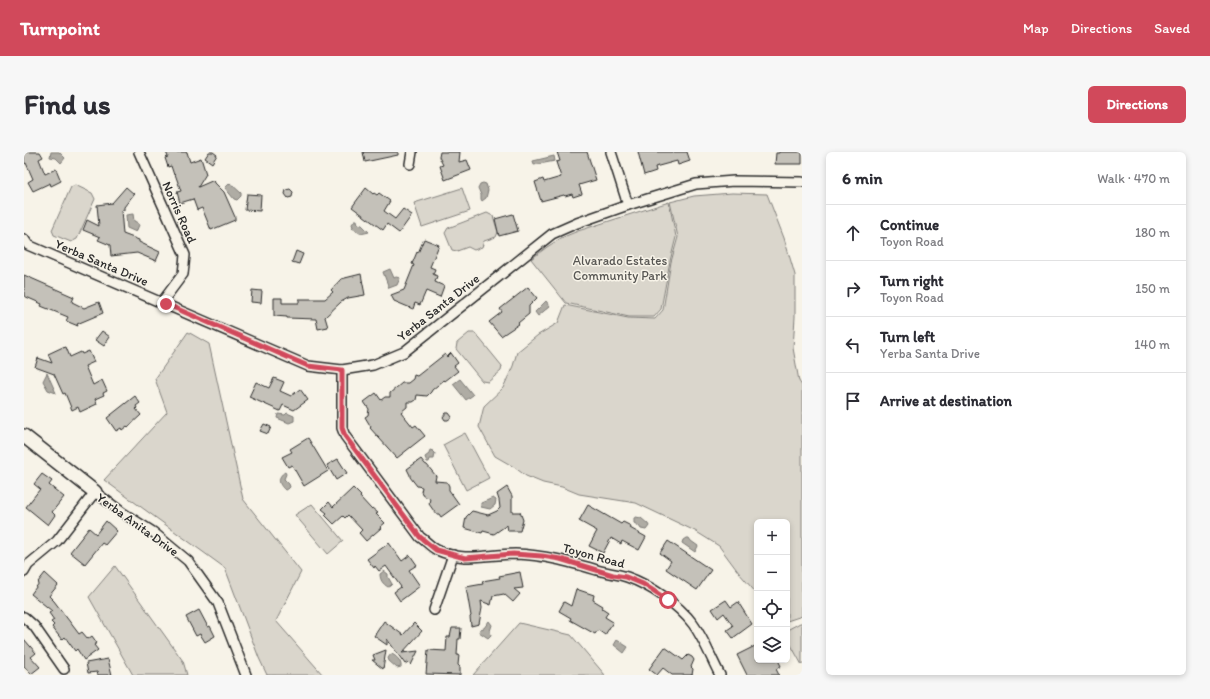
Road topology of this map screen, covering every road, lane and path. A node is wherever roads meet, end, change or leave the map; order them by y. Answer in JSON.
{"nodes":[{"id":1,"x":139,"y":152,"type":"edge"},
{"id":2,"x":412,"y":152,"type":"edge"},
{"id":3,"x":611,"y":152,"type":"edge"},
{"id":4,"x":410,"y":164,"type":"dead end"},
{"id":5,"x":802,"y":182,"type":"edge"},
{"id":6,"x":628,"y":205,"type":"junction"},
{"id":7,"x":24,"y":239,"type":"edge"},
{"id":8,"x":162,"y":302,"type":"junction"},
{"id":9,"x":342,"y":370,"type":"junction"},
{"id":10,"x":24,"y":436,"type":"edge"},
{"id":11,"x":95,"y":492,"type":"junction"},
{"id":12,"x":453,"y":555,"type":"junction"},
{"id":13,"x":24,"y":572,"type":"edge"},
{"id":14,"x":434,"y":610,"type":"dead end"},
{"id":15,"x":24,"y":617,"type":"edge"},
{"id":16,"x":64,"y":669,"type":"dead end"},
{"id":17,"x":246,"y":675,"type":"edge"},
{"id":18,"x":720,"y":675,"type":"edge"}],
"edges":[{"from":1,"to":8,"type":"street","name":"Norris Road"},
{"from":2,"to":4,"type":"street"},
{"from":3,"to":6,"type":"street"},
{"from":5,"to":6,"type":"street","name":"Yerba Santa Drive"},
{"from":6,"to":9,"type":"street","name":"Yerba Santa Drive"},
{"from":7,"to":8,"type":"street","name":"Yerba Santa Drive"},
{"from":8,"to":9,"type":"street","name":"Yerba Santa Drive"},
{"from":9,"to":12,"type":"street","name":"Toyon Road"},
{"from":10,"to":11,"type":"street","name":"Yerba Anita Drive"},
{"from":11,"to":13,"type":"street"},
{"from":11,"to":17,"type":"street","name":"Yerba Anita Drive"},
{"from":12,"to":14,"type":"street"},
{"from":12,"to":18,"type":"street","name":"Toyon Road"},
{"from":15,"to":16,"type":"street"}]}
